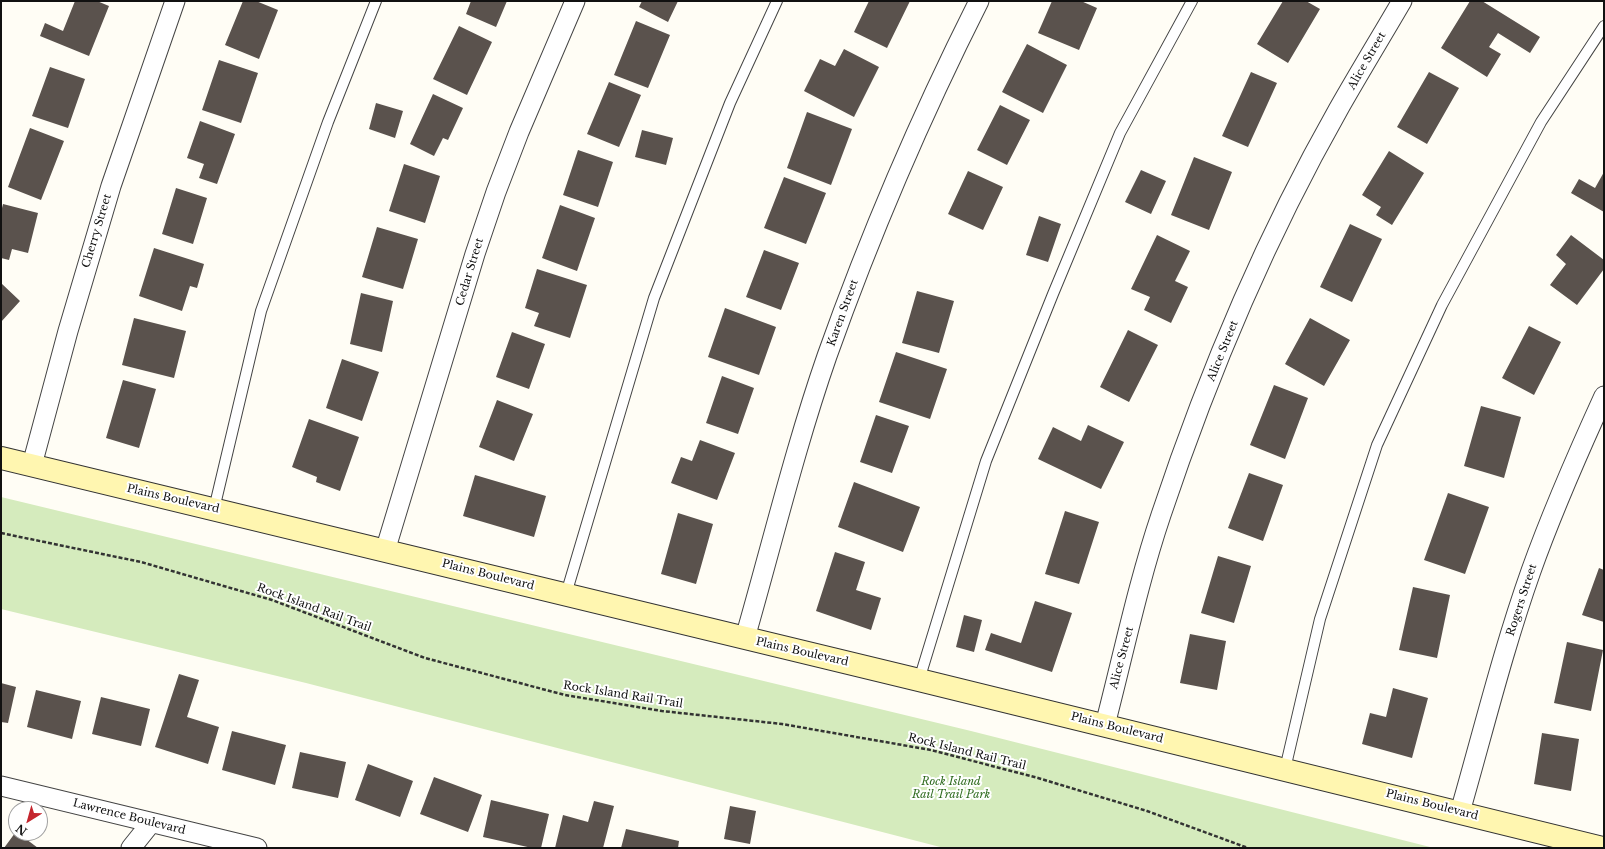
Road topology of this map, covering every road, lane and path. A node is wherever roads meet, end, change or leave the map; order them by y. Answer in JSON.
{"nodes":[{"id":1,"x":176,"y":1,"type":"edge"},
{"id":2,"x":376,"y":1,"type":"edge"},
{"id":3,"x":575,"y":1,"type":"edge"},
{"id":4,"x":777,"y":1,"type":"edge"},
{"id":5,"x":979,"y":1,"type":"edge"},
{"id":6,"x":1192,"y":1,"type":"edge"},
{"id":7,"x":1402,"y":1,"type":"edge"},
{"id":8,"x":1604,"y":26,"type":"edge"},
{"id":9,"x":1604,"y":396,"type":"edge"},
{"id":10,"x":1,"y":458,"type":"edge"},
{"id":11,"x":32,"y":465,"type":"junction"},
{"id":12,"x":214,"y":508,"type":"junction"},
{"id":13,"x":1,"y":533,"type":"edge"},
{"id":14,"x":385,"y":551,"type":"junction"},
{"id":15,"x":566,"y":594,"type":"junction"},
{"id":16,"x":745,"y":638,"type":"junction"},
{"id":17,"x":919,"y":680,"type":"junction"},
{"id":18,"x":1104,"y":725,"type":"junction"},
{"id":19,"x":1285,"y":769,"type":"junction"},
{"id":20,"x":1,"y":786,"type":"edge"},
{"id":21,"x":1460,"y":812,"type":"junction"},
{"id":22,"x":151,"y":823,"type":"junction"},
{"id":23,"x":131,"y":848,"type":"edge"},
{"id":24,"x":257,"y":848,"type":"edge"},
{"id":25,"x":1248,"y":848,"type":"edge"},
{"id":26,"x":1603,"y":848,"type":"edge"}],
"edges":[{"from":1,"to":11,"type":"street","name":"Cherry Street"},
{"from":2,"to":12,"type":"lane"},
{"from":3,"to":14,"type":"street","name":"Cedar Street"},
{"from":4,"to":15,"type":"lane"},
{"from":5,"to":16,"type":"street","name":"Karen Street"},
{"from":6,"to":17,"type":"lane"},
{"from":7,"to":18,"type":"street","name":"Alice Street"},
{"from":8,"to":19,"type":"lane"},
{"from":9,"to":21,"type":"street","name":"Rogers Street"},
{"from":10,"to":11,"type":"main road","name":"Plains Boulevard"},
{"from":11,"to":12,"type":"main road","name":"Plains Boulevard"},
{"from":12,"to":14,"type":"main road","name":"Plains Boulevard"},
{"from":13,"to":25,"type":"path","name":"Rock Island Rail Trail"},
{"from":14,"to":15,"type":"main road","name":"Plains Boulevard"},
{"from":15,"to":16,"type":"main road","name":"Plains Boulevard"},
{"from":16,"to":17,"type":"main road","name":"Plains Boulevard"},
{"from":17,"to":18,"type":"main road","name":"Plains Boulevard"},
{"from":18,"to":19,"type":"main road","name":"Plains Boulevard"},
{"from":19,"to":21,"type":"main road","name":"Plains Boulevard"},
{"from":20,"to":22,"type":"street","name":"Lawrence Boulevard"},
{"from":21,"to":26,"type":"main road","name":"Plains Boulevard"},
{"from":22,"to":23,"type":"street"},
{"from":22,"to":24,"type":"street","name":"Lawrence Boulevard"}]}
